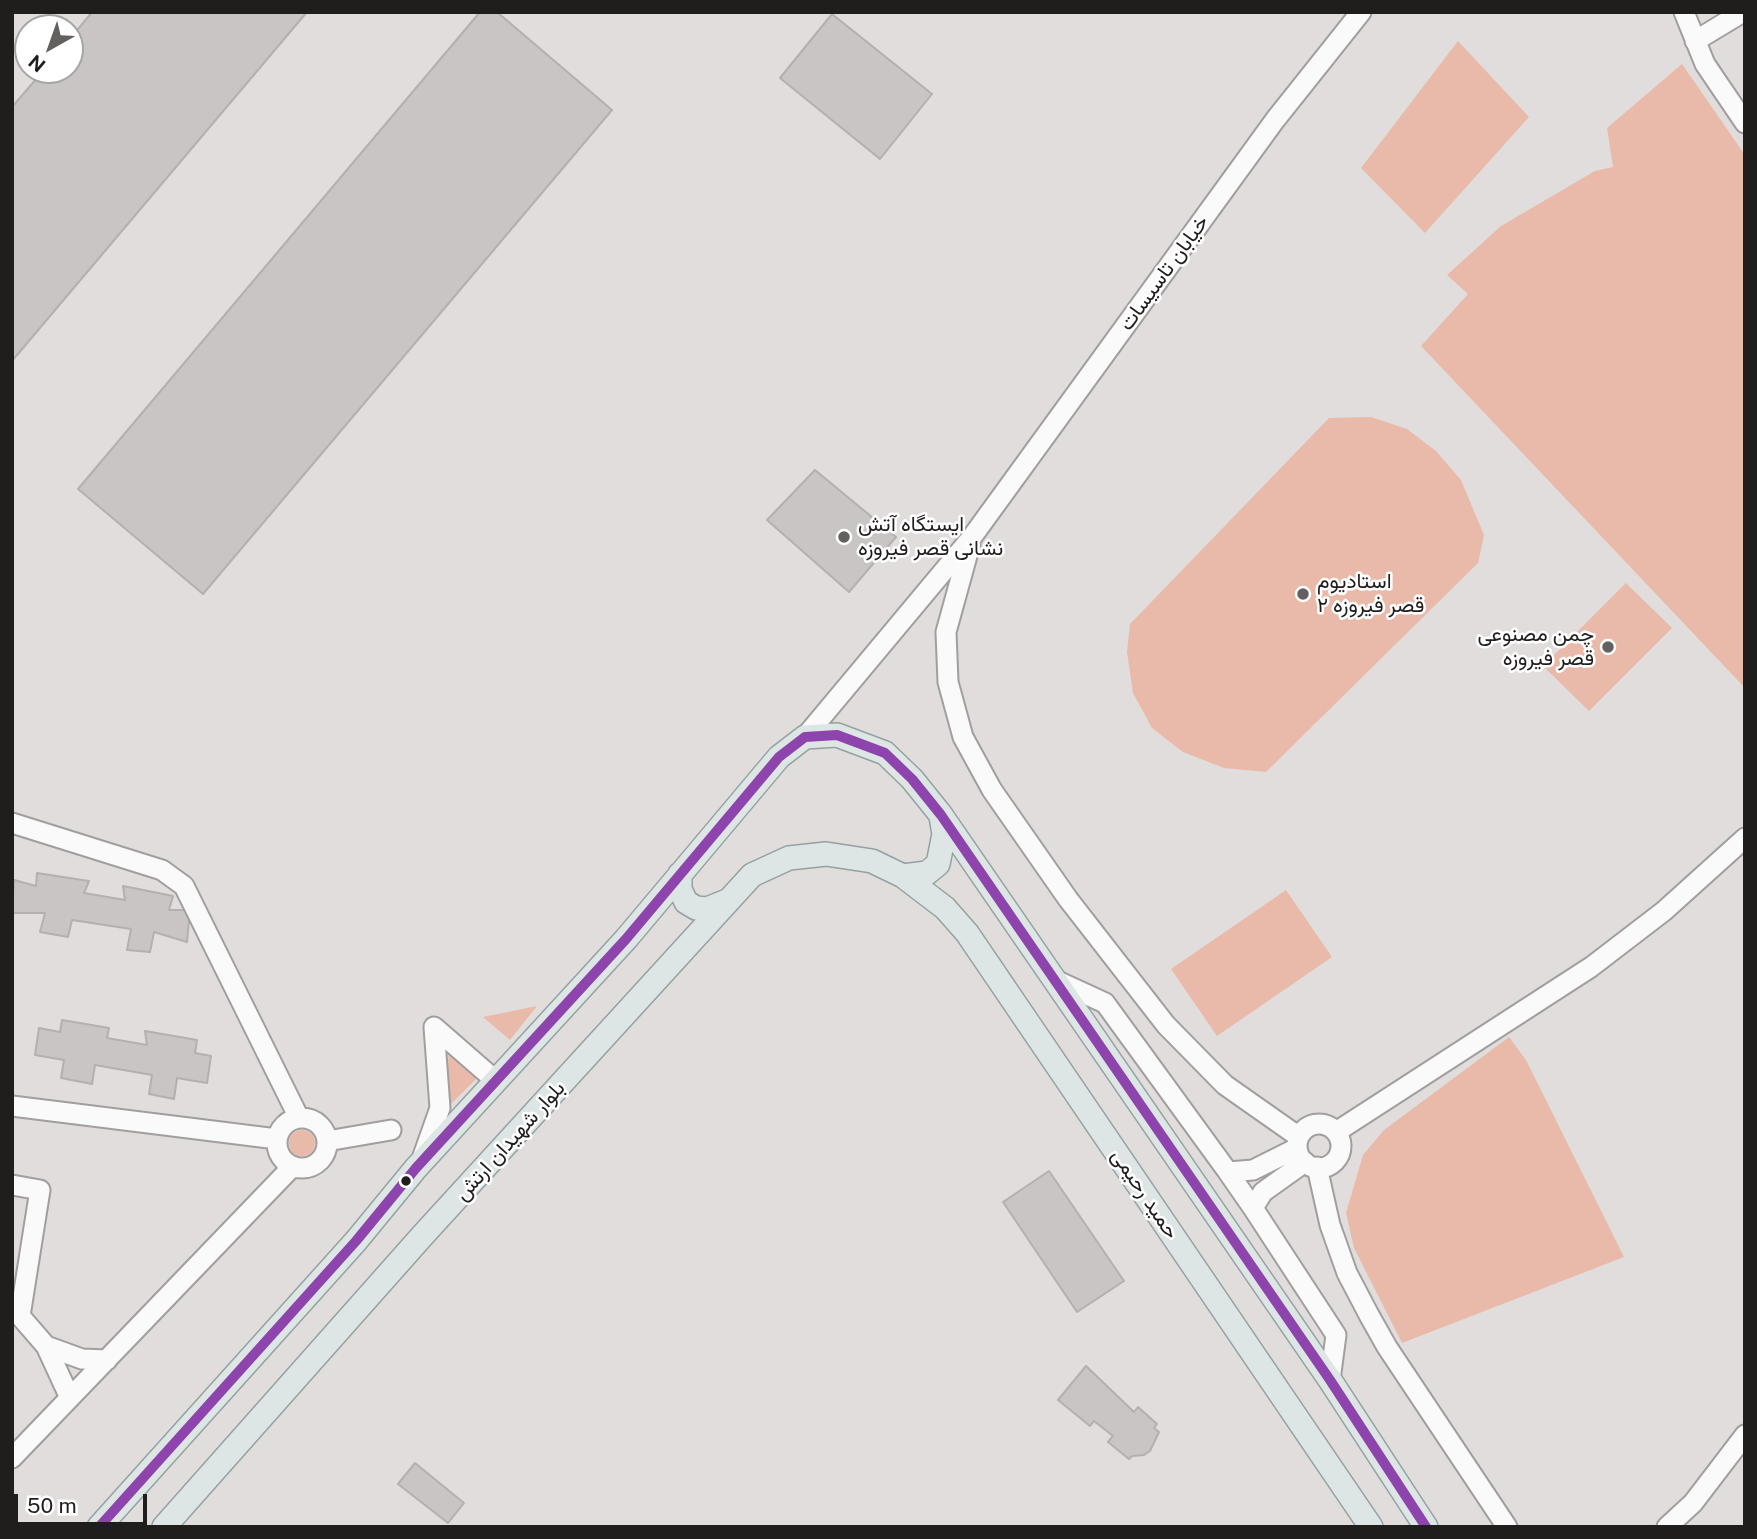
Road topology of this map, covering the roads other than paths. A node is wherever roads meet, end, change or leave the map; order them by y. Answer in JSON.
{"nodes":[{"id":1,"x":1361,"y":12,"type":"edge"},
{"id":2,"x":1684,"y":12,"type":"edge"},
{"id":3,"x":1743,"y":12,"type":"edge"},
{"id":4,"x":1695,"y":41,"type":"junction"},
{"id":5,"x":1745,"y":123,"type":"edge"},
{"id":6,"x":972,"y":537,"type":"junction"},
{"id":7,"x":804,"y":737,"type":"junction"},
{"id":8,"x":941,"y":814,"type":"junction"},
{"id":9,"x":12,"y":823,"type":"edge"},
{"id":10,"x":1745,"y":838,"type":"edge"},
{"id":11,"x":680,"y":874,"type":"junction"},
{"id":12,"x":903,"y":876,"type":"junction"},
{"id":13,"x":727,"y":901,"type":"junction"},
{"id":14,"x":1055,"y":980,"type":"junction"},
{"id":15,"x":496,"y":1081,"type":"junction"},
{"id":16,"x":12,"y":1106,"type":"edge"},
{"id":17,"x":299,"y":1118,"type":"junction"},
{"id":18,"x":391,"y":1130,"type":"dead end"},
{"id":19,"x":1336,"y":1132,"type":"junction"},
{"id":20,"x":277,"y":1139,"type":"junction"},
{"id":21,"x":327,"y":1141,"type":"junction"},
{"id":22,"x":1304,"y":1154,"type":"junction"},
{"id":23,"x":293,"y":1166,"type":"junction"},
{"id":24,"x":416,"y":1168,"type":"junction"},
{"id":25,"x":1228,"y":1171,"type":"junction"},
{"id":26,"x":12,"y":1185,"type":"edge"},
{"id":27,"x":1253,"y":1208,"type":"junction"},
{"id":28,"x":16,"y":1315,"type":"edge"},
{"id":29,"x":46,"y":1346,"type":"junction"},
{"id":30,"x":107,"y":1360,"type":"junction"},
{"id":31,"x":1330,"y":1380,"type":"junction"},
{"id":32,"x":70,"y":1398,"type":"junction"},
{"id":33,"x":1745,"y":1435,"type":"edge"},
{"id":34,"x":12,"y":1458,"type":"edge"},
{"id":35,"x":99,"y":1527,"type":"edge"},
{"id":36,"x":164,"y":1527,"type":"edge"},
{"id":37,"x":1371,"y":1527,"type":"edge"},
{"id":38,"x":1426,"y":1527,"type":"edge"},
{"id":39,"x":1507,"y":1527,"type":"edge"},
{"id":40,"x":1667,"y":1527,"type":"edge"}],
"edges":[{"from":1,"to":6,"type":"street","name":"خیابان تاسیسات"},
{"from":2,"to":4,"type":"street"},
{"from":3,"to":4,"type":"street"},
{"from":4,"to":5,"type":"street"},
{"from":6,"to":7,"type":"street","name":"خیابان تاسیسات"},
{"from":6,"to":22,"type":"street"},
{"from":7,"to":8,"type":"main road"},
{"from":7,"to":11,"type":"main road"},
{"from":8,"to":12,"type":"main road"},
{"from":8,"to":14,"type":"main road"},
{"from":9,"to":17,"type":"street"},
{"from":10,"to":19,"type":"street"},
{"from":11,"to":13,"type":"main road"},
{"from":11,"to":15,"type":"main road"},
{"from":12,"to":13,"type":"main road","name":"بلوار شهیدان ارتش"},
{"from":12,"to":37,"type":"main road","name":"حمید رحیمی"},
{"from":13,"to":36,"type":"main road","name":"بلوار شهیدان ارتش"},
{"from":14,"to":25,"type":"street"},
{"from":14,"to":31,"type":"main road"},
{"from":15,"to":24,"type":"main road"},
{"from":15,"to":24,"type":"street"},
{"from":16,"to":20,"type":"street"},
{"from":17,"to":20,"type":"street"},
{"from":17,"to":21,"type":"street"},
{"from":18,"to":21,"type":"street"},
{"from":19,"to":22,"type":"street"},
{"from":19,"to":22,"type":"street"},
{"from":20,"to":23,"type":"street"},
{"from":21,"to":23,"type":"street"},
{"from":22,"to":25,"type":"street"},
{"from":22,"to":27,"type":"street"},
{"from":22,"to":39,"type":"street"},
{"from":23,"to":30,"type":"street"},
{"from":24,"to":35,"type":"main road"},
{"from":25,"to":27,"type":"street"},
{"from":26,"to":28,"type":"street"},
{"from":27,"to":31,"type":"street"},
{"from":28,"to":29,"type":"street"},
{"from":29,"to":30,"type":"street"},
{"from":29,"to":32,"type":"street"},
{"from":30,"to":32,"type":"street"},
{"from":31,"to":38,"type":"main road"},
{"from":32,"to":34,"type":"street"},
{"from":33,"to":40,"type":"street"}]}
